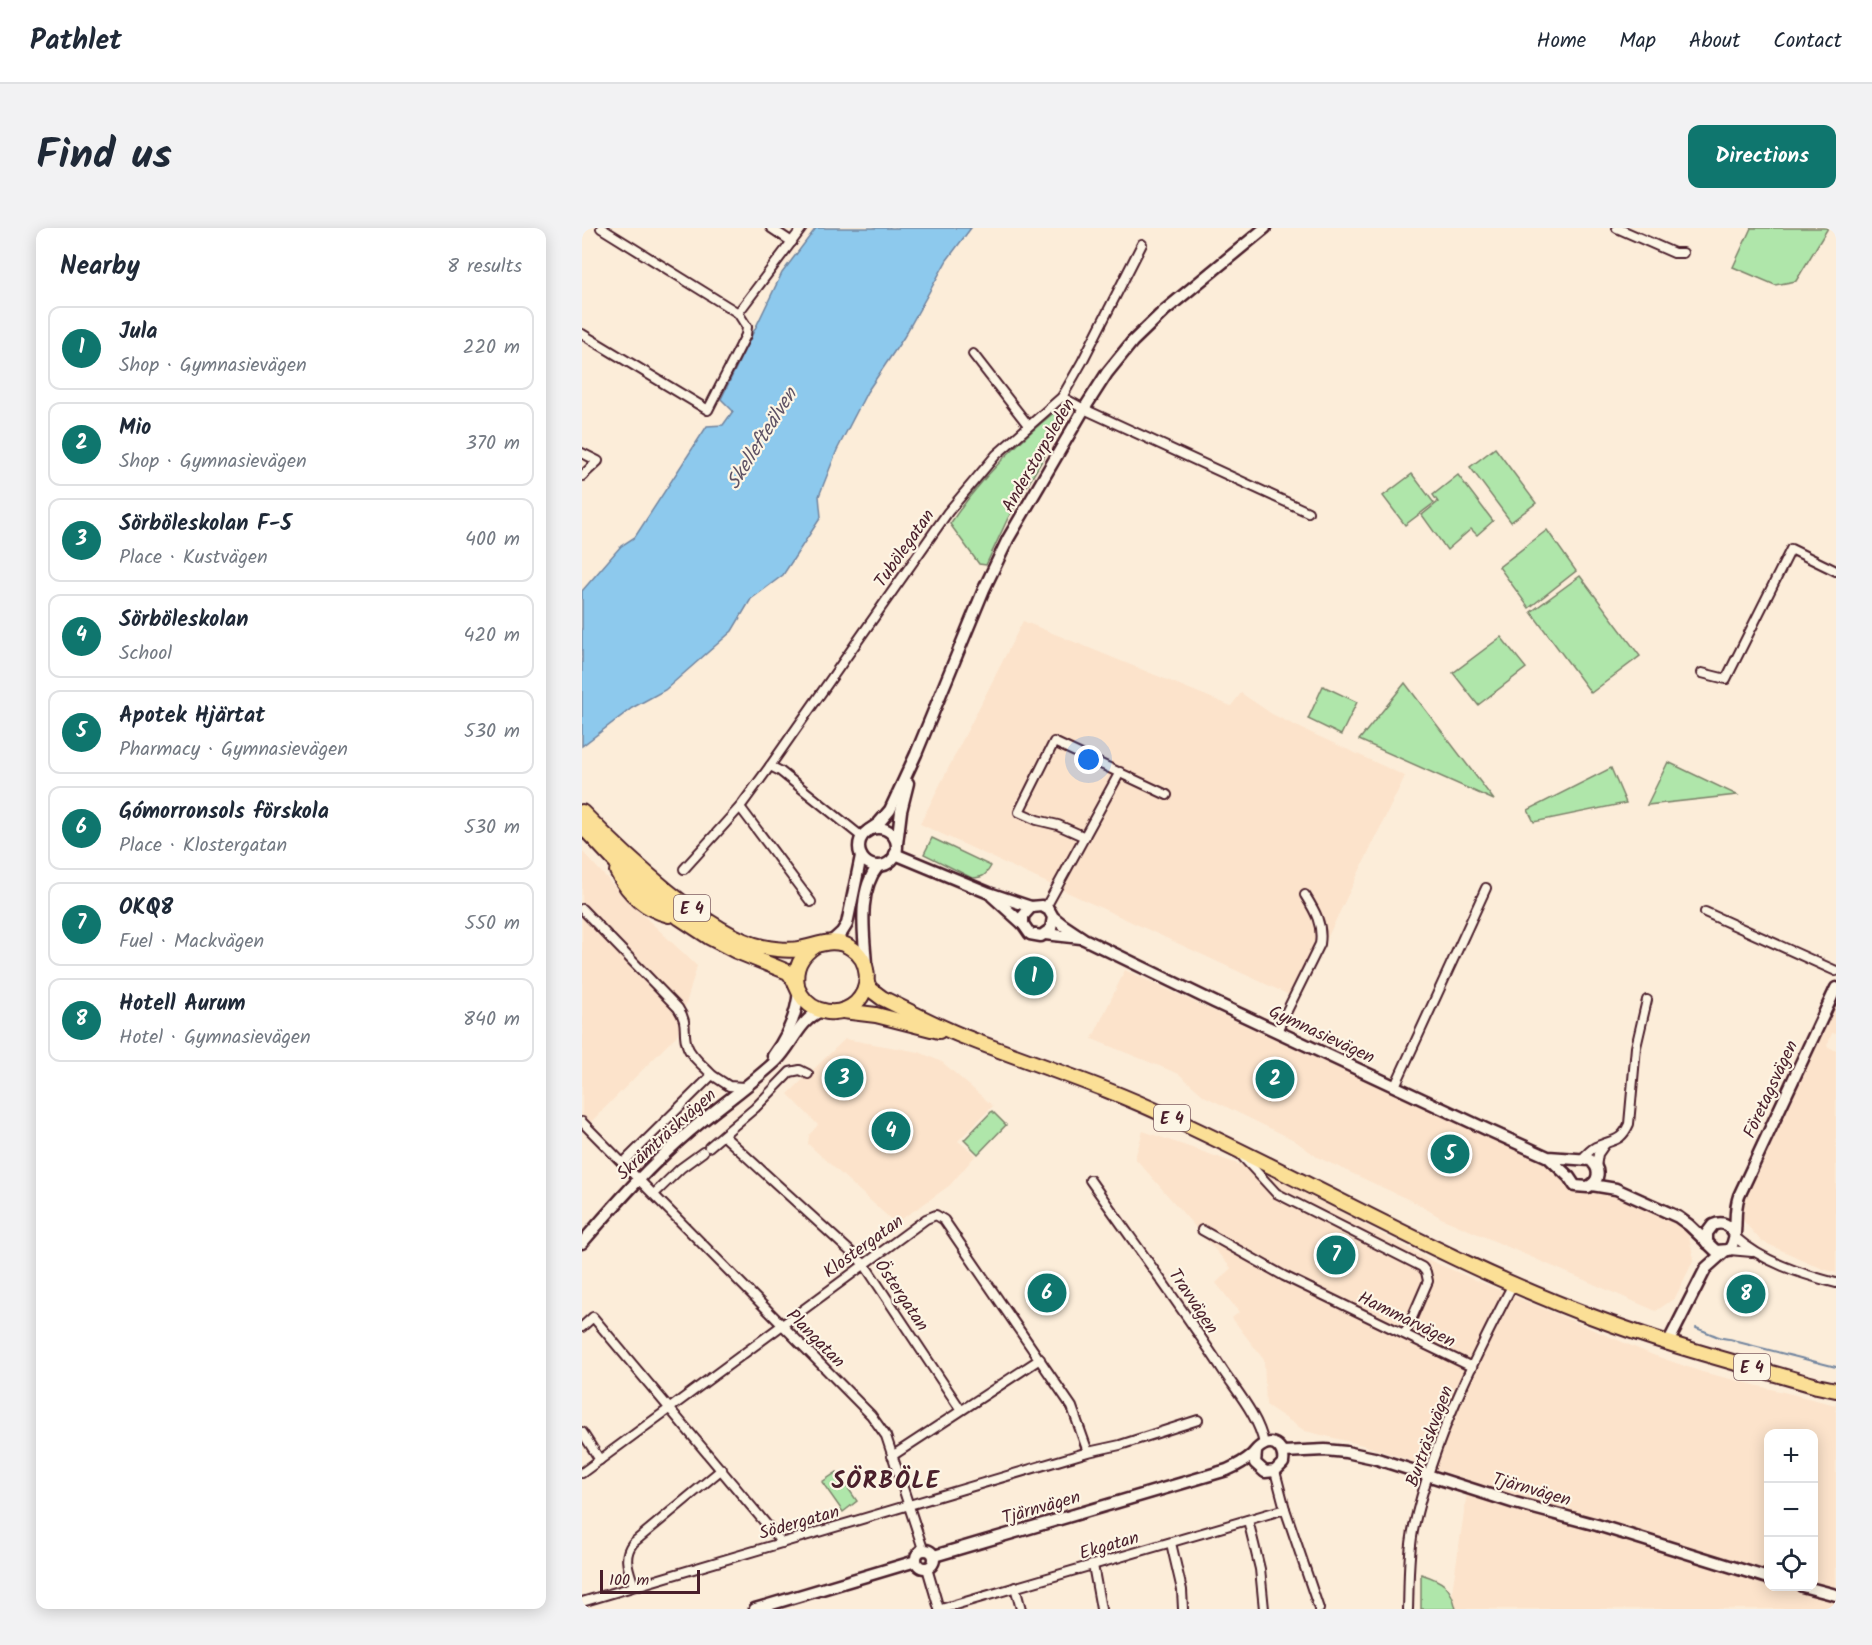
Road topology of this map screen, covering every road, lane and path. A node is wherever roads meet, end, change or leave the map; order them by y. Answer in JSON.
{"nodes":[{"id":1,"x":601,"y":228,"type":"edge"},
{"id":2,"x":771,"y":228,"type":"edge"},
{"id":3,"x":802,"y":228,"type":"edge"},
{"id":4,"x":1265,"y":228,"type":"edge"},
{"id":5,"x":1617,"y":228,"type":"edge"},
{"id":6,"x":792,"y":242,"type":"junction"},
{"id":7,"x":1142,"y":244,"type":"dead end"},
{"id":8,"x":1683,"y":254,"type":"dead end"},
{"id":9,"x":738,"y":313,"type":"junction"},
{"id":10,"x":582,"y":333,"type":"edge"},
{"id":11,"x":973,"y":354,"type":"dead end"},
{"id":12,"x":1062,"y":397,"type":"junction"},
{"id":13,"x":1083,"y":409,"type":"junction"},
{"id":14,"x":1028,"y":425,"type":"junction"},
{"id":15,"x":582,"y":453,"type":"edge"},
{"id":16,"x":582,"y":476,"type":"edge"},
{"id":17,"x":1308,"y":512,"type":"dead end"},
{"id":18,"x":1836,"y":571,"type":"edge"},
{"id":19,"x":1702,"y":673,"type":"dead end"},
{"id":20,"x":916,"y":754,"type":"junction"},
{"id":21,"x":770,"y":766,"type":"junction"},
{"id":22,"x":1120,"y":772,"type":"junction"},
{"id":23,"x":1167,"y":795,"type":"dead end"},
{"id":24,"x":740,"y":807,"type":"junction"},
{"id":25,"x":582,"y":812,"type":"edge"},
{"id":26,"x":582,"y":826,"type":"edge"},
{"id":27,"x":865,"y":834,"type":"junction"},
{"id":28,"x":1085,"y":837,"type":"junction"},
{"id":29,"x":896,"y":852,"type":"junction"},
{"id":30,"x":861,"y":856,"type":"junction"},
{"id":31,"x":878,"y":866,"type":"junction"},
{"id":32,"x":684,"y":869,"type":"dead end"},
{"id":33,"x":1486,"y":888,"type":"dead end"},
{"id":34,"x":989,"y":893,"type":"junction"},
{"id":35,"x":1305,"y":895,"type":"dead end"},
{"id":36,"x":811,"y":902,"type":"dead end"},
{"id":37,"x":1031,"y":907,"type":"junction"},
{"id":38,"x":1046,"y":907,"type":"junction"},
{"id":39,"x":582,"y":909,"type":"edge"},
{"id":40,"x":1705,"y":912,"type":"dead end"},
{"id":41,"x":1053,"y":917,"type":"junction"},
{"id":42,"x":1023,"y":924,"type":"junction"},
{"id":43,"x":1045,"y":934,"type":"junction"},
{"id":44,"x":1084,"y":939,"type":"junction"},
{"id":45,"x":828,"y":942,"type":"junction"},
{"id":46,"x":1836,"y":971,"type":"edge"},
{"id":47,"x":867,"y":976,"type":"junction"},
{"id":48,"x":1836,"y":988,"type":"edge"},
{"id":49,"x":798,"y":989,"type":"junction"},
{"id":50,"x":1647,"y":1000,"type":"dead end"},
{"id":51,"x":821,"y":1011,"type":"junction"},
{"id":52,"x":843,"y":1011,"type":"junction"},
{"id":53,"x":1277,"y":1031,"type":"junction"},
{"id":54,"x":967,"y":1038,"type":"junction"},
{"id":55,"x":808,"y":1074,"type":"dead end"},
{"id":56,"x":712,"y":1075,"type":"junction"},
{"id":57,"x":748,"y":1084,"type":"junction"},
{"id":58,"x":1395,"y":1086,"type":"junction"},
{"id":59,"x":582,"y":1122,"type":"edge"},
{"id":60,"x":724,"y":1136,"type":"junction"},
{"id":61,"x":1605,"y":1144,"type":"junction"},
{"id":62,"x":1234,"y":1149,"type":"junction"},
{"id":63,"x":1548,"y":1157,"type":"junction"},
{"id":64,"x":1580,"y":1159,"type":"junction"},
{"id":65,"x":623,"y":1164,"type":"junction"},
{"id":66,"x":1597,"y":1169,"type":"junction"},
{"id":67,"x":1569,"y":1177,"type":"junction"},
{"id":68,"x":639,"y":1179,"type":"junction"},
{"id":69,"x":1090,"y":1180,"type":"dead end"},
{"id":70,"x":1592,"y":1185,"type":"junction"},
{"id":71,"x":1616,"y":1189,"type":"junction"},
{"id":72,"x":654,"y":1194,"type":"junction"},
{"id":73,"x":1736,"y":1204,"type":"junction"},
{"id":74,"x":1678,"y":1217,"type":"junction"},
{"id":75,"x":1716,"y":1223,"type":"junction"},
{"id":76,"x":1202,"y":1230,"type":"dead end"},
{"id":77,"x":1735,"y":1235,"type":"junction"},
{"id":78,"x":582,"y":1243,"type":"edge"},
{"id":79,"x":1708,"y":1244,"type":"junction"},
{"id":80,"x":1727,"y":1250,"type":"junction"},
{"id":81,"x":1754,"y":1252,"type":"junction"},
{"id":82,"x":864,"y":1264,"type":"junction"},
{"id":83,"x":1706,"y":1268,"type":"junction"},
{"id":84,"x":1836,"y":1283,"type":"edge"},
{"id":85,"x":1513,"y":1284,"type":"junction"},
{"id":86,"x":782,"y":1325,"type":"junction"},
{"id":87,"x":582,"y":1327,"type":"edge"},
{"id":88,"x":1405,"y":1334,"type":"junction"},
{"id":89,"x":1668,"y":1343,"type":"junction"},
{"id":90,"x":1040,"y":1359,"type":"junction"},
{"id":91,"x":1472,"y":1366,"type":"junction"},
{"id":92,"x":1836,"y":1390,"type":"edge"},
{"id":93,"x":671,"y":1407,"type":"junction"},
{"id":94,"x":961,"y":1410,"type":"junction"},
{"id":95,"x":1198,"y":1420,"type":"dead end"},
{"id":96,"x":582,"y":1432,"type":"edge"},
{"id":97,"x":1260,"y":1448,"type":"junction"},
{"id":98,"x":1088,"y":1452,"type":"junction"},
{"id":99,"x":1283,"y":1452,"type":"junction"},
{"id":100,"x":892,"y":1456,"type":"junction"},
{"id":101,"x":600,"y":1460,"type":"junction"},
{"id":102,"x":1259,"y":1468,"type":"junction"},
{"id":103,"x":722,"y":1469,"type":"junction"},
{"id":104,"x":1227,"y":1470,"type":"junction"},
{"id":105,"x":1275,"y":1472,"type":"junction"},
{"id":106,"x":582,"y":1473,"type":"edge"},
{"id":107,"x":1428,"y":1475,"type":"junction"},
{"id":108,"x":909,"y":1505,"type":"junction"},
{"id":109,"x":1285,"y":1509,"type":"junction"},
{"id":110,"x":1248,"y":1520,"type":"junction"},
{"id":111,"x":782,"y":1543,"type":"junction"},
{"id":112,"x":1171,"y":1543,"type":"junction"},
{"id":113,"x":922,"y":1549,"type":"junction"},
{"id":114,"x":934,"y":1556,"type":"junction"},
{"id":115,"x":916,"y":1561,"type":"junction"},
{"id":116,"x":1093,"y":1565,"type":"junction"},
{"id":117,"x":927,"y":1568,"type":"junction"},
{"id":118,"x":1764,"y":1577,"type":"edge"},
{"id":119,"x":634,"y":1586,"type":"junction"},
{"id":120,"x":1015,"y":1587,"type":"junction"},
{"id":121,"x":1818,"y":1591,"type":"edge"},
{"id":122,"x":1836,"y":1595,"type":"edge"},
{"id":123,"x":582,"y":1602,"type":"edge"},
{"id":124,"x":755,"y":1609,"type":"edge"},
{"id":125,"x":940,"y":1609,"type":"edge"},
{"id":126,"x":1021,"y":1609,"type":"edge"},
{"id":127,"x":1101,"y":1609,"type":"edge"},
{"id":128,"x":1183,"y":1609,"type":"edge"},
{"id":129,"x":1264,"y":1609,"type":"edge"},
{"id":130,"x":1319,"y":1609,"type":"edge"},
{"id":131,"x":1408,"y":1609,"type":"edge"}],
"edges":[{"from":1,"to":9,"type":"street"},
{"from":2,"to":6,"type":"street"},
{"from":3,"to":6,"type":"street"},
{"from":4,"to":13,"type":"street","name":"Anderstorpsleden"},
{"from":5,"to":8,"type":"street"},
{"from":6,"to":9,"type":"street"},
{"from":7,"to":12,"type":"street","name":"Tubölegatan"},
{"from":9,"to":10,"type":"street"},
{"from":11,"to":14,"type":"street"},
{"from":12,"to":13,"type":"street"},
{"from":12,"to":14,"type":"street","name":"Tubölegatan"},
{"from":13,"to":17,"type":"street"},
{"from":13,"to":20,"type":"street","name":"Anderstorpsleden"},
{"from":14,"to":21,"type":"street","name":"Tubölegatan"},
{"from":15,"to":16,"type":"street"},
{"from":18,"to":19,"type":"street"},
{"from":20,"to":27,"type":"street","name":"Anderstorpsleden"},
{"from":20,"to":29,"type":"street","name":"Anderstorpsleden"},
{"from":21,"to":24,"type":"street","name":"Tubölegatan"},
{"from":21,"to":27,"type":"street"},
{"from":22,"to":23,"type":"street"},
{"from":22,"to":28,"type":"street"},
{"from":22,"to":28,"type":"street"},
{"from":24,"to":32,"type":"street","name":"Tubölegatan"},
{"from":24,"to":36,"type":"street"},
{"from":25,"to":45,"type":"highway","number":"E 4"},
{"from":26,"to":49,"type":"highway","number":"E 4"},
{"from":27,"to":29,"type":"street"},
{"from":27,"to":30,"type":"street"},
{"from":28,"to":38,"type":"street"},
{"from":29,"to":31,"type":"street"},
{"from":29,"to":34,"type":"street"},
{"from":30,"to":31,"type":"street"},
{"from":30,"to":45,"type":"street"},
{"from":31,"to":47,"type":"street"},
{"from":33,"to":58,"type":"street"},
{"from":34,"to":37,"type":"street"},
{"from":34,"to":42,"type":"street"},
{"from":35,"to":53,"type":"street"},
{"from":37,"to":38,"type":"street"},
{"from":37,"to":42,"type":"street"},
{"from":38,"to":41,"type":"street"},
{"from":39,"to":56,"type":"street"},
{"from":40,"to":46,"type":"street"},
{"from":41,"to":43,"type":"street"},
{"from":41,"to":44,"type":"street","name":"Gymnasievägen"},
{"from":42,"to":43,"type":"street"},
{"from":43,"to":44,"type":"street","name":"Gymnasievägen"},
{"from":44,"to":53,"type":"street","name":"Gymnasievägen"},
{"from":45,"to":47,"type":"highway"},
{"from":45,"to":49,"type":"highway"},
{"from":47,"to":52,"type":"highway"},
{"from":47,"to":54,"type":"highway","number":"E 4"},
{"from":48,"to":73,"type":"street","name":"Företagsvägen"},
{"from":49,"to":51,"type":"highway"},
{"from":49,"to":57,"type":"street","name":"Skråmträskvägen"},
{"from":50,"to":61,"type":"street"},
{"from":51,"to":52,"type":"highway"},
{"from":51,"to":57,"type":"street","name":"Skråmträskvägen"},
{"from":52,"to":54,"type":"highway","number":"E 4"},
{"from":53,"to":58,"type":"street","name":"Gymnasievägen"},
{"from":54,"to":62,"type":"highway","number":"E 4"},
{"from":55,"to":60,"type":"street"},
{"from":56,"to":57,"type":"street"},
{"from":56,"to":65,"type":"street"},
{"from":57,"to":68,"type":"street","name":"Skråmträskvägen"},
{"from":58,"to":63,"type":"street","name":"Gymnasievägen"},
{"from":59,"to":65,"type":"street","name":"Plangatan"},
{"from":60,"to":72,"type":"street"},
{"from":60,"to":82,"type":"street","name":"Östergatan"},
{"from":61,"to":64,"type":"street"},
{"from":61,"to":66,"type":"street"},
{"from":62,"to":85,"type":"highway","number":"E 4"},
{"from":62,"to":88,"type":"street"},
{"from":63,"to":64,"type":"street","name":"Gymnasievägen"},
{"from":63,"to":67,"type":"street","name":"Gymnasievägen"},
{"from":64,"to":66,"type":"street"},
{"from":64,"to":67,"type":"street"},
{"from":65,"to":68,"type":"street","name":"Plangatan"},
{"from":66,"to":70,"type":"street"},
{"from":66,"to":71,"type":"street"},
{"from":67,"to":70,"type":"street"},
{"from":68,"to":72,"type":"street","name":"Plangatan"},
{"from":68,"to":78,"type":"street","name":"Skråmträskvägen"},
{"from":69,"to":97,"type":"street","name":"Travvägen"},
{"from":70,"to":71,"type":"street"},
{"from":71,"to":74,"type":"street"},
{"from":72,"to":86,"type":"street","name":"Plangatan"},
{"from":73,"to":75,"type":"street","name":"Företagsvägen"},
{"from":73,"to":77,"type":"street","name":"Företagsvägen"},
{"from":74,"to":75,"type":"street"},
{"from":74,"to":79,"type":"street"},
{"from":75,"to":77,"type":"street"},
{"from":75,"to":79,"type":"street"},
{"from":76,"to":88,"type":"street","name":"Hammarvägen"},
{"from":77,"to":80,"type":"street"},
{"from":77,"to":81,"type":"street"},
{"from":79,"to":80,"type":"street"},
{"from":79,"to":83,"type":"street"},
{"from":80,"to":81,"type":"street"},
{"from":80,"to":83,"type":"street"},
{"from":81,"to":84,"type":"street"},
{"from":82,"to":86,"type":"street","name":"Klostergatan"},
{"from":82,"to":90,"type":"street","name":"Klostergatan"},
{"from":82,"to":94,"type":"street","name":"Östergatan"},
{"from":83,"to":89,"type":"street"},
{"from":85,"to":89,"type":"highway","number":"E 4"},
{"from":85,"to":91,"type":"street","name":"Burträskvägen"},
{"from":86,"to":93,"type":"street","name":"Klostergatan"},
{"from":86,"to":100,"type":"street","name":"Plangatan"},
{"from":87,"to":93,"type":"street"},
{"from":88,"to":91,"type":"street","name":"Hammarvägen"},
{"from":89,"to":92,"type":"highway","number":"E 4"},
{"from":90,"to":94,"type":"street"},
{"from":90,"to":98,"type":"street","name":"Klostergatan"},
{"from":91,"to":107,"type":"street","name":"Burträskvägen"},
{"from":93,"to":101,"type":"street","name":"Klostergatan"},
{"from":93,"to":103,"type":"street"},
{"from":94,"to":100,"type":"street"},
{"from":95,"to":98,"type":"street","name":"Södergatan"},
{"from":96,"to":101,"type":"street"},
{"from":97,"to":99,"type":"street"},
{"from":97,"to":102,"type":"street"},
{"from":97,"to":104,"type":"street","name":"Tjärnvägen"},
{"from":98,"to":108,"type":"street","name":"Södergatan"},
{"from":99,"to":105,"type":"street"},
{"from":99,"to":107,"type":"street","name":"Tjärnvägen"},
{"from":100,"to":108,"type":"street","name":"Plangatan"},
{"from":101,"to":106,"type":"street","name":"Klostergatan"},
{"from":102,"to":104,"type":"street","name":"Tjärnvägen"},
{"from":102,"to":105,"type":"street"},
{"from":103,"to":111,"type":"street"},
{"from":103,"to":119,"type":"street"},
{"from":104,"to":114,"type":"street","name":"Tjärnvägen"},
{"from":105,"to":109,"type":"street"},
{"from":107,"to":118,"type":"street","name":"Tjärnvägen"},
{"from":107,"to":131,"type":"street","name":"Burträskvägen"},
{"from":108,"to":111,"type":"street","name":"Södergatan"},
{"from":108,"to":113,"type":"street","name":"Plangatan"},
{"from":109,"to":110,"type":"street","name":"Ekgatan"},
{"from":109,"to":130,"type":"street"},
{"from":110,"to":112,"type":"street","name":"Ekgatan"},
{"from":110,"to":129,"type":"street"},
{"from":111,"to":119,"type":"street","name":"Södergatan"},
{"from":112,"to":116,"type":"street","name":"Ekgatan"},
{"from":112,"to":128,"type":"street"},
{"from":113,"to":114,"type":"street"},
{"from":113,"to":115,"type":"street"},
{"from":114,"to":117,"type":"street"},
{"from":115,"to":117,"type":"street"},
{"from":115,"to":124,"type":"street"},
{"from":116,"to":120,"type":"street","name":"Ekgatan"},
{"from":116,"to":127,"type":"street"},
{"from":117,"to":125,"type":"street"},
{"from":119,"to":123,"type":"street","name":"Södergatan"},
{"from":120,"to":125,"type":"street","name":"Ekgatan"},
{"from":120,"to":126,"type":"street"},
{"from":121,"to":122,"type":"street"}]}
